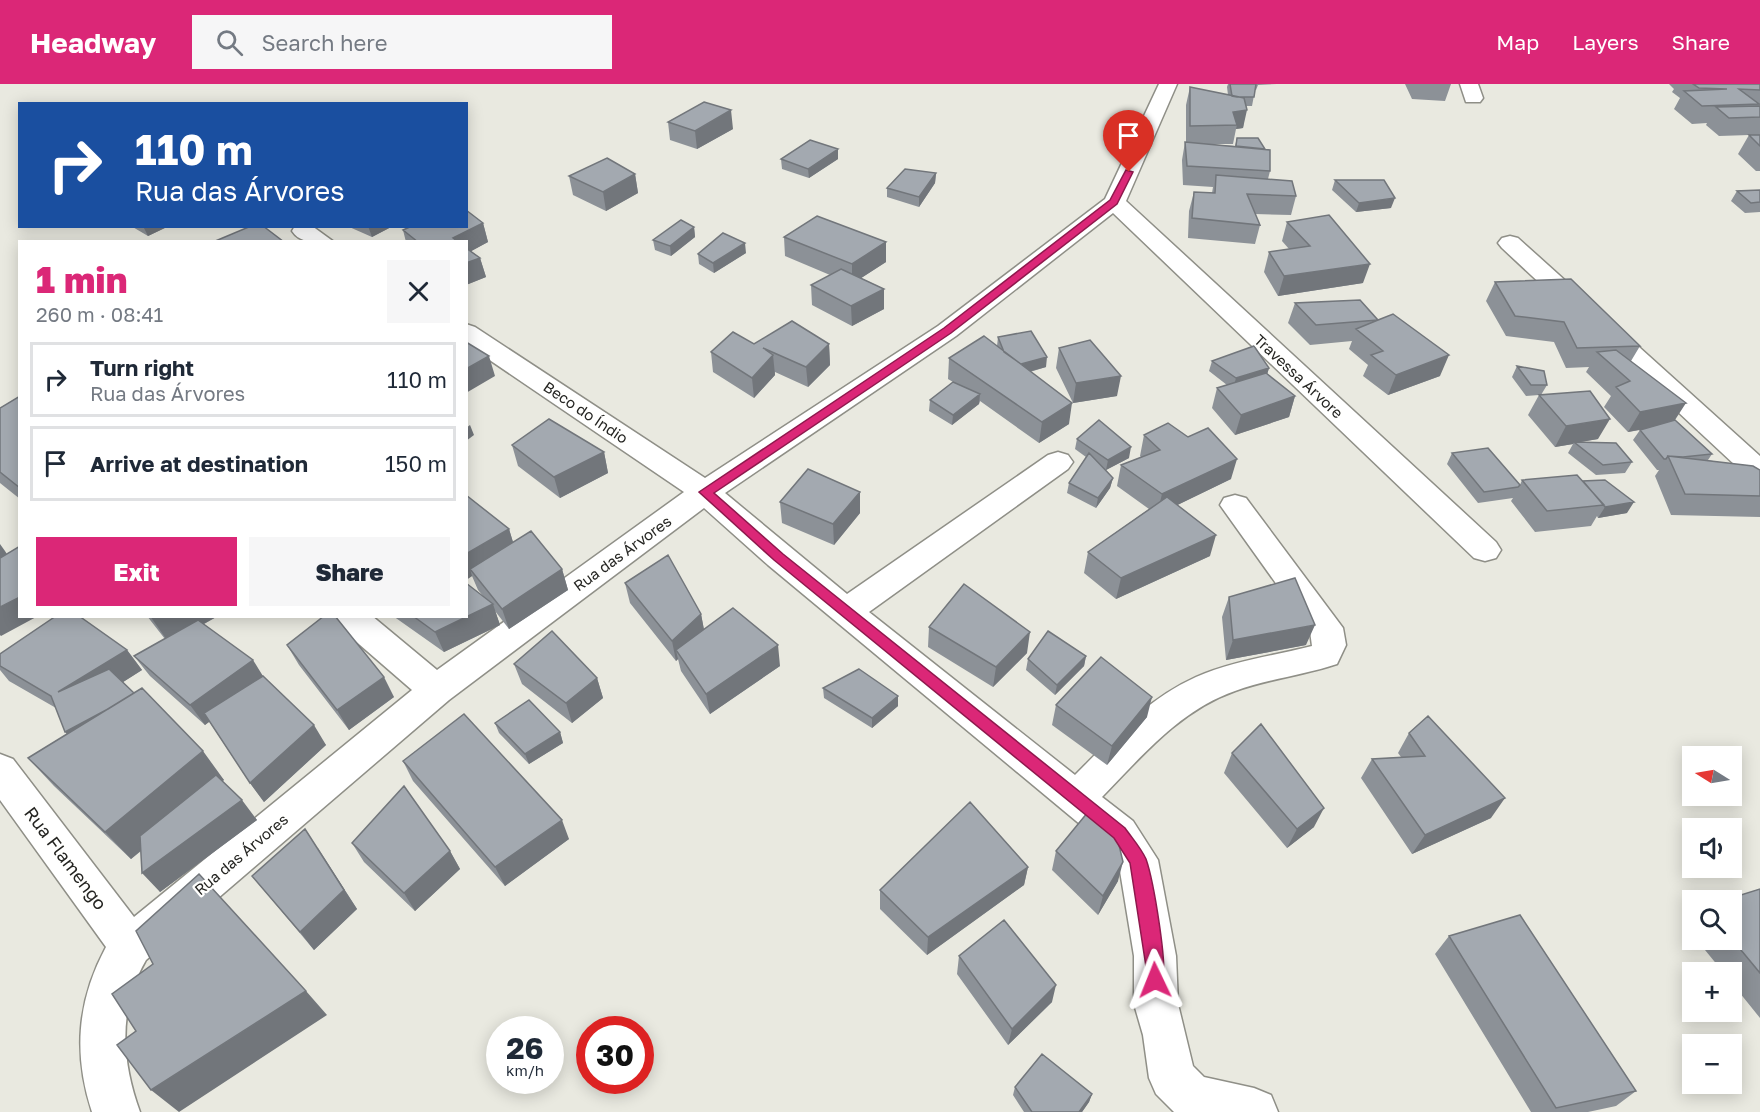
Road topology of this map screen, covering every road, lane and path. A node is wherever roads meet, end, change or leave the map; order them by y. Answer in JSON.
{"nodes":[{"id":1,"x":1168,"y":84,"type":"edge"},
{"id":2,"x":1114,"y":202,"type":"junction"},
{"id":3,"x":1510,"y":243,"type":"dead end"},
{"id":4,"x":468,"y":333,"type":"edge"},
{"id":5,"x":1058,"y":462,"type":"dead end"},
{"id":6,"x":1760,"y":472,"type":"edge"},
{"id":7,"x":705,"y":492,"type":"junction"},
{"id":8,"x":1235,"y":505,"type":"dead end"},
{"id":9,"x":1485,"y":550,"type":"dead end"},
{"id":10,"x":846,"y":611,"type":"junction"},
{"id":11,"x":351,"y":618,"type":"edge"},
{"id":12,"x":436,"y":690,"type":"junction"},
{"id":13,"x":0,"y":770,"type":"edge"},
{"id":14,"x":1077,"y":797,"type":"junction"},
{"id":15,"x":131,"y":946,"type":"junction"},
{"id":16,"x":110,"y":1109,"type":"edge"},
{"id":17,"x":1254,"y":1112,"type":"edge"}],
"edges":[{"from":1,"to":2,"type":"street","name":"Rua das Árvores"},
{"from":2,"to":7,"type":"street","name":"Rua das Árvores"},
{"from":2,"to":9,"type":"street","name":"Travessa Árvore"},
{"from":3,"to":6,"type":"street"},
{"from":4,"to":7,"type":"street","name":"Beco do Índio"},
{"from":5,"to":10,"type":"street"},
{"from":7,"to":10,"type":"street","name":"Beco do Índio"},
{"from":7,"to":12,"type":"street","name":"Rua das Árvores"},
{"from":8,"to":14,"type":"street"},
{"from":10,"to":14,"type":"street","name":"Beco do Índio"},
{"from":11,"to":12,"type":"street"},
{"from":12,"to":15,"type":"street","name":"Rua das Árvores"},
{"from":13,"to":15,"type":"street","name":"Rua Flamengo"},
{"from":14,"to":17,"type":"street","name":"Beco do Índio"},
{"from":15,"to":16,"type":"street","name":"Rua das Árvores"}]}
